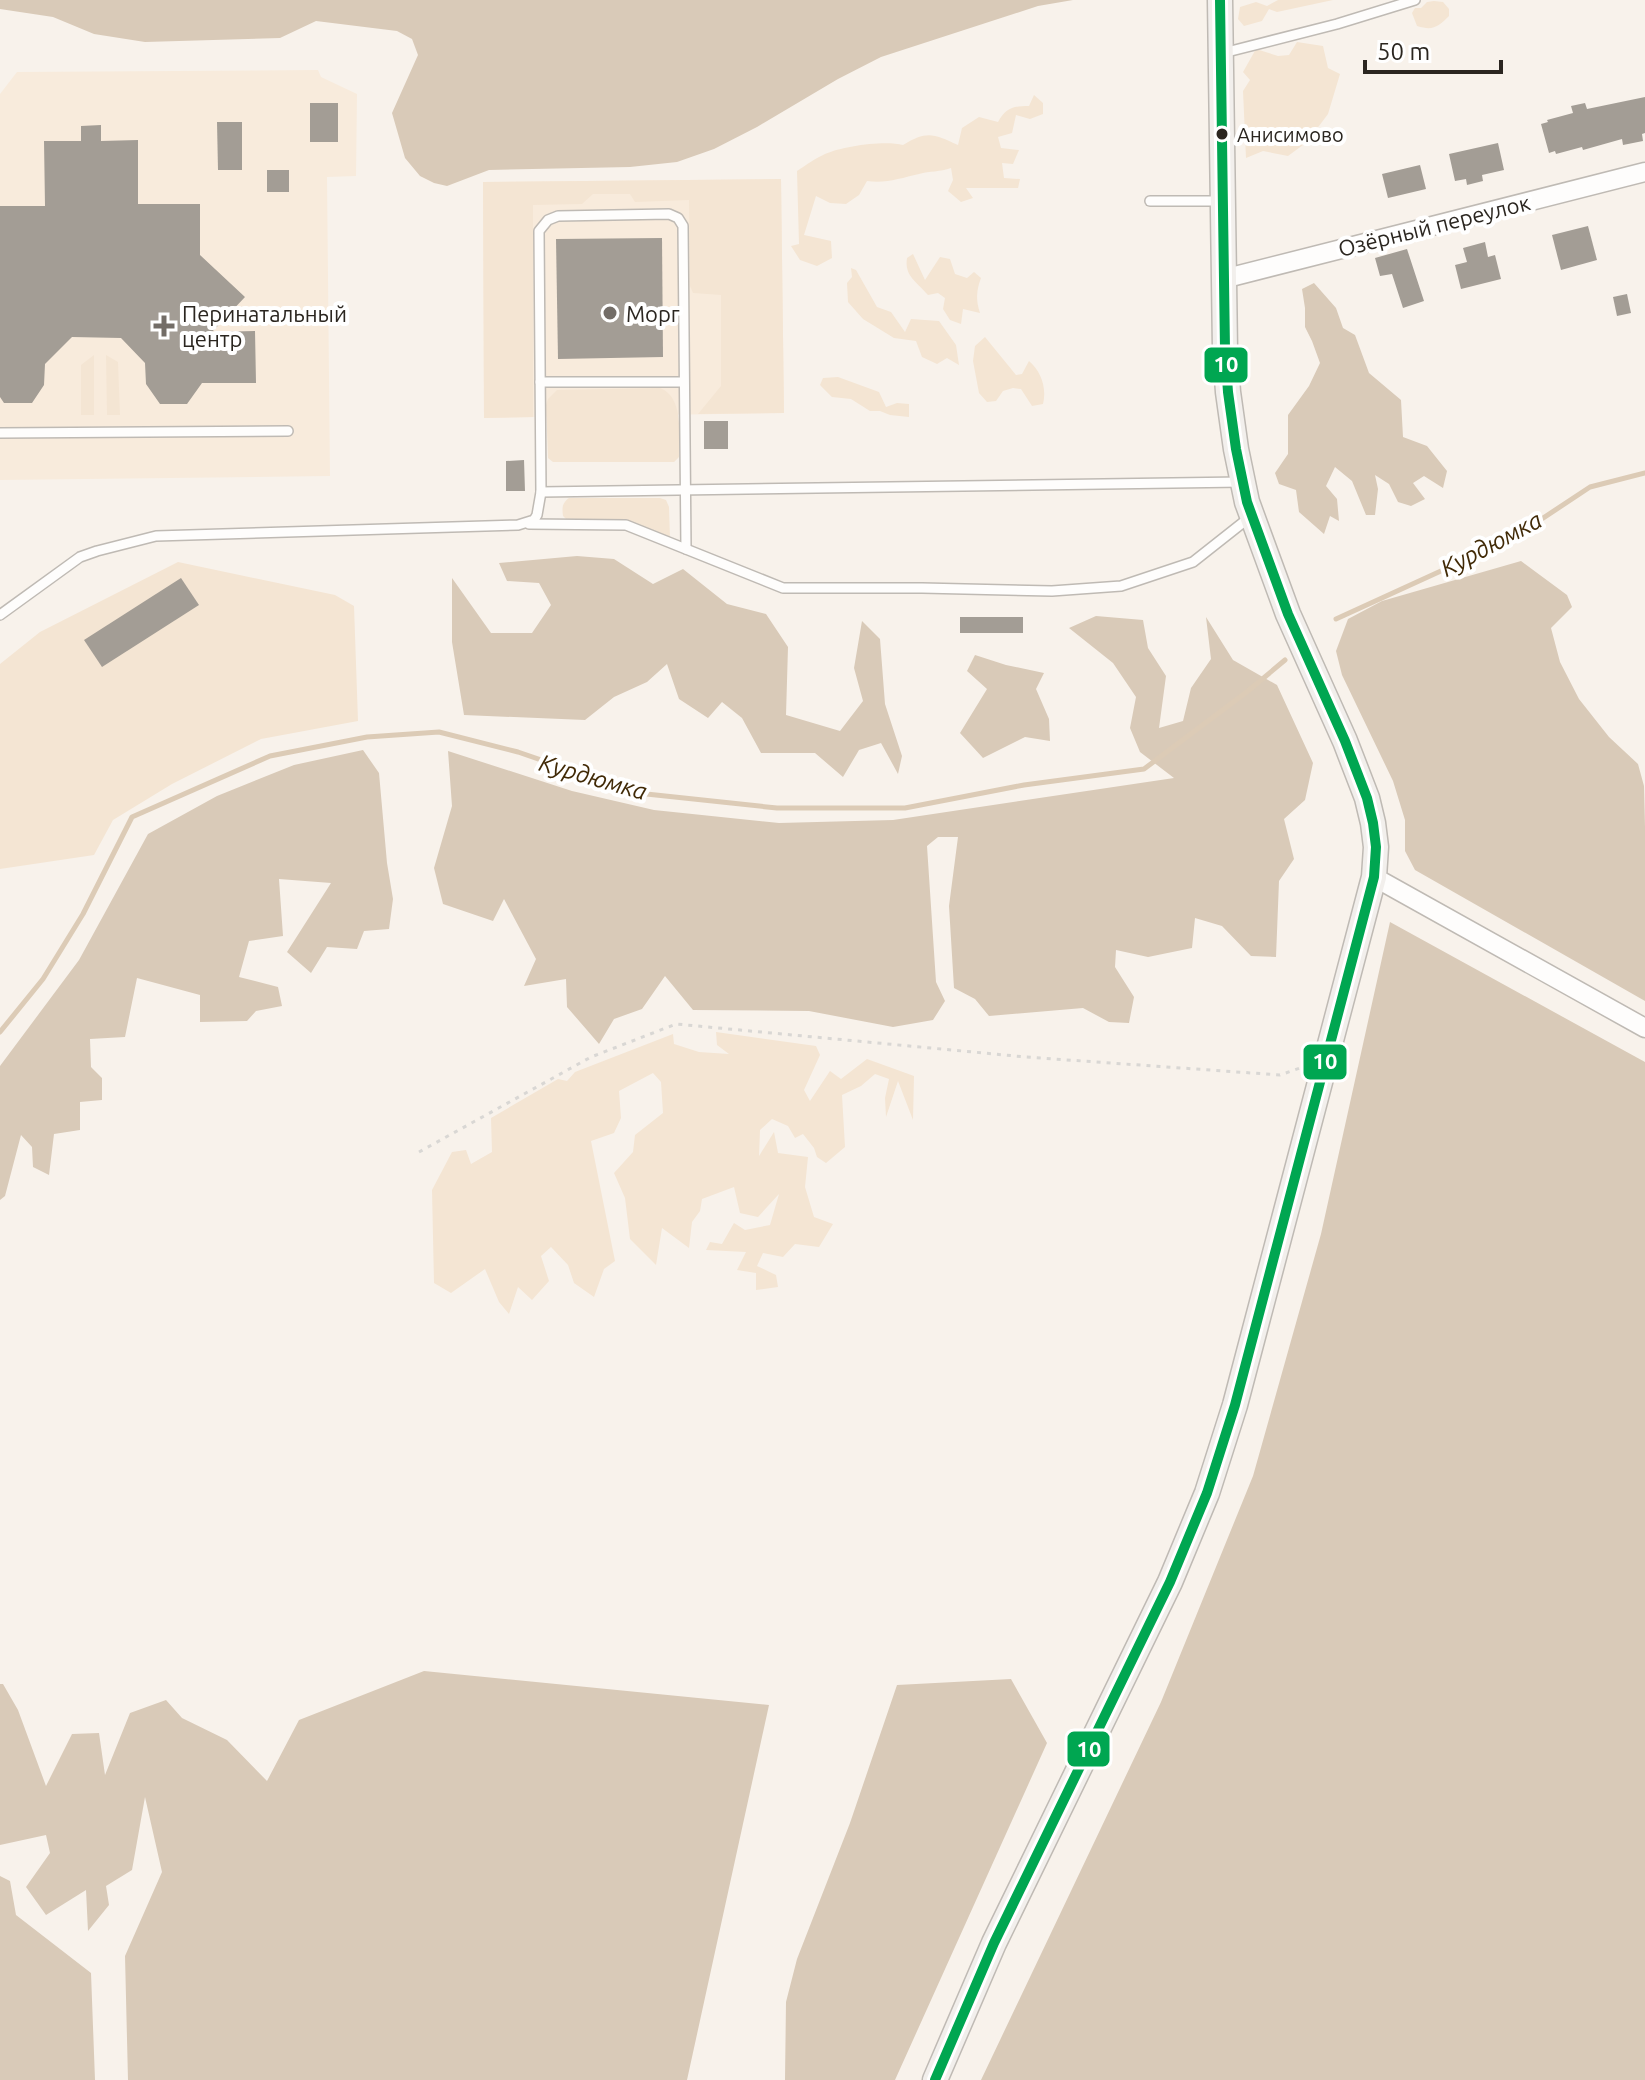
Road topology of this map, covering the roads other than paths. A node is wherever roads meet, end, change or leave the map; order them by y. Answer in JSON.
{"nodes":[{"id":1,"x":1220,"y":0,"type":"edge"},
{"id":2,"x":1415,"y":0,"type":"edge"},
{"id":3,"x":1220,"y":54,"type":"junction"},
{"id":4,"x":1645,"y":172,"type":"edge"},
{"id":5,"x":1150,"y":201,"type":"dead end"},
{"id":6,"x":1223,"y":201,"type":"junction"},
{"id":7,"x":1223,"y":279,"type":"junction"},
{"id":8,"x":540,"y":382,"type":"junction"},
{"id":9,"x":683,"y":382,"type":"junction"},
{"id":10,"x":288,"y":431,"type":"dead end"},
{"id":11,"x":0,"y":433,"type":"edge"},
{"id":12,"x":1244,"y":482,"type":"junction"},
{"id":13,"x":684,"y":489,"type":"junction"},
{"id":14,"x":541,"y":492,"type":"junction"},
{"id":15,"x":1251,"y":516,"type":"junction"},
{"id":16,"x":526,"y":524,"type":"junction"},
{"id":17,"x":686,"y":549,"type":"junction"},
{"id":18,"x":0,"y":615,"type":"edge"},
{"id":19,"x":1374,"y":877,"type":"junction"},
{"id":20,"x":1645,"y":1028,"type":"edge"},
{"id":21,"x":935,"y":2080,"type":"edge"}],
"edges":[{"from":1,"to":3,"type":"main road"},
{"from":2,"to":3,"type":"lane"},
{"from":3,"to":6,"type":"main road"},
{"from":4,"to":7,"type":"street","name":"Озёрный переулок"},
{"from":5,"to":6,"type":"lane"},
{"from":6,"to":7,"type":"main road"},
{"from":7,"to":12,"type":"main road"},
{"from":8,"to":9,"type":"lane"},
{"from":8,"to":9,"type":"lane"},
{"from":8,"to":14,"type":"lane"},
{"from":9,"to":13,"type":"lane"},
{"from":10,"to":11,"type":"lane"},
{"from":12,"to":13,"type":"lane"},
{"from":12,"to":15,"type":"main road"},
{"from":13,"to":14,"type":"lane"},
{"from":13,"to":17,"type":"lane"},
{"from":14,"to":16,"type":"lane"},
{"from":15,"to":17,"type":"lane"},
{"from":15,"to":19,"type":"main road"},
{"from":16,"to":17,"type":"lane"},
{"from":16,"to":18,"type":"lane"},
{"from":19,"to":20,"type":"street"},
{"from":19,"to":21,"type":"main road"}]}
